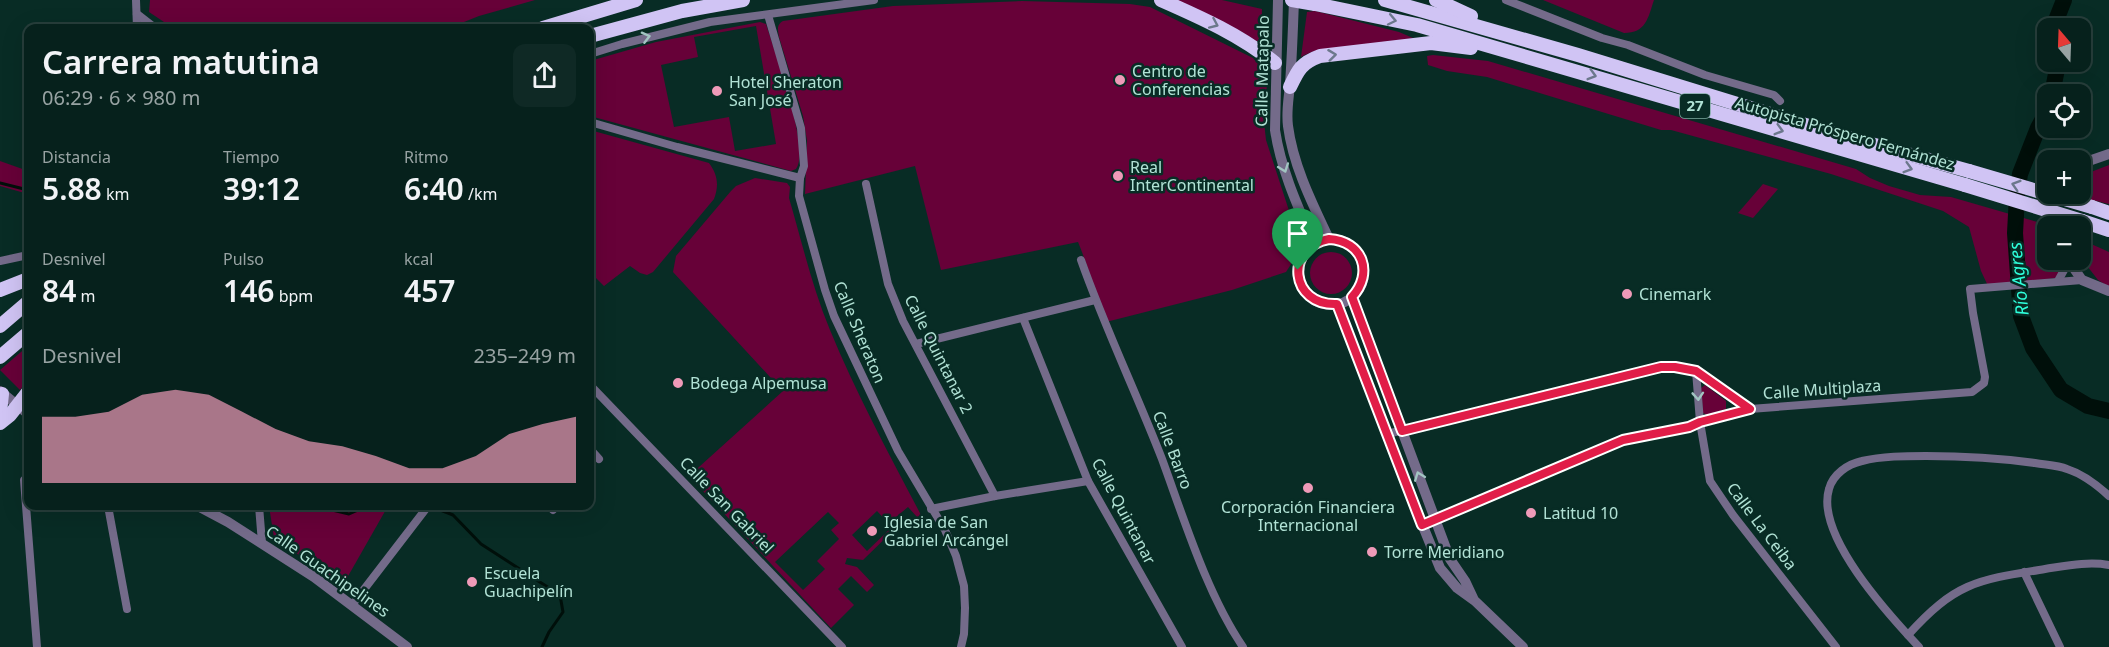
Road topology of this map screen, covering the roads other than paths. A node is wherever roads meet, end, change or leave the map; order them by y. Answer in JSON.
{"nodes":[{"id":1,"x":136,"y":0,"type":"edge"},
{"id":2,"x":636,"y":0,"type":"edge"},
{"id":3,"x":743,"y":0,"type":"edge"},
{"id":4,"x":874,"y":0,"type":"edge"},
{"id":5,"x":1161,"y":0,"type":"edge"},
{"id":6,"x":1278,"y":0,"type":"edge"},
{"id":7,"x":1293,"y":0,"type":"edge"},
{"id":8,"x":1385,"y":0,"type":"edge"},
{"id":9,"x":1436,"y":0,"type":"edge"},
{"id":10,"x":1506,"y":0,"type":"edge"},
{"id":11,"x":1457,"y":4,"type":"edge"},
{"id":12,"x":137,"y":14,"type":"junction"},
{"id":13,"x":768,"y":15,"type":"junction"},
{"id":14,"x":137,"y":24,"type":"edge"},
{"id":15,"x":150,"y":24,"type":"edge"},
{"id":16,"x":556,"y":24,"type":"edge"},
{"id":17,"x":594,"y":35,"type":"edge"},
{"id":18,"x":594,"y":53,"type":"edge"},
{"id":19,"x":1578,"y":55,"type":"junction"},
{"id":20,"x":1536,"y":59,"type":"junction"},
{"id":21,"x":1275,"y":63,"type":"junction"},
{"id":22,"x":1290,"y":87,"type":"junction"},
{"id":23,"x":1780,"y":101,"type":"dead end"},
{"id":24,"x":594,"y":123,"type":"edge"},
{"id":25,"x":2109,"y":154,"type":"edge"},
{"id":26,"x":2091,"y":160,"type":"edge"},
{"id":27,"x":800,"y":178,"type":"junction"},
{"id":28,"x":866,"y":184,"type":"dead end"},
{"id":29,"x":2109,"y":213,"type":"edge"},
{"id":30,"x":2109,"y":232,"type":"edge"},
{"id":31,"x":1329,"y":239,"type":"junction"},
{"id":32,"x":1314,"y":244,"type":"junction"},
{"id":33,"x":24,"y":256,"type":"edge"},
{"id":34,"x":1081,"y":260,"type":"dead end"},
{"id":35,"x":0,"y":261,"type":"edge"},
{"id":36,"x":2063,"y":270,"type":"edge"},
{"id":37,"x":2075,"y":270,"type":"edge"},
{"id":38,"x":2082,"y":280,"type":"junction"},
{"id":39,"x":24,"y":281,"type":"edge"},
{"id":40,"x":2058,"y":281,"type":"junction"},
{"id":41,"x":0,"y":290,"type":"edge"},
{"id":42,"x":2109,"y":291,"type":"edge"},
{"id":43,"x":1352,"y":297,"type":"junction"},
{"id":44,"x":1095,"y":300,"type":"junction"},
{"id":45,"x":1337,"y":304,"type":"junction"},
{"id":46,"x":24,"y":306,"type":"edge"},
{"id":47,"x":1023,"y":318,"type":"junction"},
{"id":48,"x":0,"y":327,"type":"edge"},
{"id":49,"x":24,"y":336,"type":"edge"},
{"id":50,"x":916,"y":344,"type":"junction"},
{"id":51,"x":0,"y":357,"type":"edge"},
{"id":52,"x":1696,"y":371,"type":"junction"},
{"id":53,"x":594,"y":389,"type":"edge"},
{"id":54,"x":1,"y":392,"type":"edge"},
{"id":55,"x":1750,"y":409,"type":"junction"},
{"id":56,"x":23,"y":410,"type":"edge"},
{"id":57,"x":0,"y":413,"type":"edge"},
{"id":58,"x":1700,"y":422,"type":"junction"},
{"id":59,"x":0,"y":423,"type":"edge"},
{"id":60,"x":1402,"y":431,"type":"junction"},
{"id":61,"x":1387,"y":434,"type":"junction"},
{"id":62,"x":594,"y":453,"type":"edge"},
{"id":63,"x":599,"y":459,"type":"dead end"},
{"id":64,"x":1088,"y":481,"type":"junction"},
{"id":65,"x":994,"y":496,"type":"junction"},
{"id":66,"x":2109,"y":496,"type":"edge"},
{"id":67,"x":932,"y":509,"type":"junction"},
{"id":68,"x":26,"y":510,"type":"edge"},
{"id":69,"x":109,"y":510,"type":"edge"},
{"id":70,"x":205,"y":510,"type":"edge"},
{"id":71,"x":259,"y":510,"type":"edge"},
{"id":72,"x":424,"y":510,"type":"edge"},
{"id":73,"x":1437,"y":520,"type":"junction"},
{"id":74,"x":1422,"y":525,"type":"junction"},
{"id":75,"x":262,"y":543,"type":"junction"},
{"id":76,"x":2109,"y":565,"type":"edge"},
{"id":77,"x":2024,"y":572,"type":"junction"},
{"id":78,"x":1475,"y":601,"type":"junction"},
{"id":79,"x":352,"y":605,"type":"junction"},
{"id":80,"x":127,"y":609,"type":"dead end"},
{"id":81,"x":1908,"y":635,"type":"junction"},
{"id":82,"x":37,"y":647,"type":"edge"},
{"id":83,"x":407,"y":647,"type":"edge"},
{"id":84,"x":842,"y":647,"type":"edge"},
{"id":85,"x":961,"y":647,"type":"edge"},
{"id":86,"x":1182,"y":647,"type":"edge"},
{"id":87,"x":1243,"y":647,"type":"edge"},
{"id":88,"x":1523,"y":647,"type":"edge"},
{"id":89,"x":1836,"y":647,"type":"edge"},
{"id":90,"x":1918,"y":647,"type":"edge"},
{"id":91,"x":2060,"y":647,"type":"edge"}],
"edges":[{"from":1,"to":12,"type":"street"},
{"from":2,"to":16,"type":"highway"},
{"from":3,"to":17,"type":"highway"},
{"from":4,"to":13,"type":"street"},
{"from":5,"to":21,"type":"highway","one_way":true},
{"from":6,"to":21,"type":"street","name":"Calle Matapalo"},
{"from":7,"to":20,"type":"highway","name":"Autopista Próspero Fernández","number":"27","one_way":true,"bridge":true},
{"from":7,"to":22,"type":"street","name":"Calle Matapalo"},
{"from":8,"to":19,"type":"highway","name":"Autopista Próspero Fernández","number":"27"},
{"from":9,"to":11,"type":"highway"},
{"from":10,"to":23,"type":"street"},
{"from":11,"to":19,"type":"highway"},
{"from":12,"to":14,"type":"street"},
{"from":12,"to":15,"type":"street"},
{"from":18,"to":13,"type":"street","one_way":true},
{"from":13,"to":27,"type":"street","name":"Calle Sheraton"},
{"from":29,"to":19,"type":"highway","name":"Autopista Próspero Fernández","number":"27","one_way":true,"bridge":true},
{"from":22,"to":20,"type":"highway","one_way":true},
{"from":20,"to":30,"type":"highway","name":"Autopista Próspero Fernández","number":"27","one_way":true,"bridge":true},
{"from":21,"to":32,"type":"street","name":"Calle Matapalo","one_way":true},
{"from":22,"to":31,"type":"street","name":"Calle Matapalo"},
{"from":24,"to":27,"type":"street"},
{"from":25,"to":26,"type":"street"},
{"from":27,"to":67,"type":"street","name":"Calle Sheraton"},
{"from":28,"to":50,"type":"street","name":"Calle Quintanar 2"},
{"from":31,"to":32,"type":"street"},
{"from":31,"to":43,"type":"street"},
{"from":32,"to":45,"type":"street"},
{"from":33,"to":35,"type":"street"},
{"from":34,"to":44,"type":"street","name":"Calle Barro"},
{"from":36,"to":40,"type":"street"},
{"from":37,"to":38,"type":"street"},
{"from":38,"to":40,"type":"street","name":"Calle Multiplaza"},
{"from":38,"to":42,"type":"street"},
{"from":39,"to":41,"type":"highway"},
{"from":40,"to":55,"type":"street","name":"Calle Multiplaza"},
{"from":43,"to":45,"type":"street"},
{"from":43,"to":60,"type":"street"},
{"from":44,"to":47,"type":"street"},
{"from":44,"to":87,"type":"street","name":"Calle Barro"},
{"from":45,"to":61,"type":"street"},
{"from":46,"to":48,"type":"highway"},
{"from":47,"to":50,"type":"street"},
{"from":47,"to":64,"type":"street","name":"Calle Quintanar"},
{"from":49,"to":51,"type":"highway"},
{"from":50,"to":65,"type":"street","name":"Calle Quintanar 2"},
{"from":52,"to":55,"type":"street"},
{"from":52,"to":58,"type":"street","name":"Calle La Ceiba","one_way":true},
{"from":52,"to":60,"type":"street"},
{"from":53,"to":84,"type":"street","name":"Calle San Gabriel"},
{"from":54,"to":56,"type":"street"},
{"from":54,"to":57,"type":"highway"},
{"from":55,"to":58,"type":"street","name":"Calle Multiplaza"},
{"from":56,"to":59,"type":"highway"},
{"from":58,"to":73,"type":"street","name":"Calle Multiplaza"},
{"from":58,"to":89,"type":"street","name":"Calle La Ceiba"},
{"from":60,"to":61,"type":"street"},
{"from":73,"to":60,"type":"street","one_way":true},
{"from":61,"to":74,"type":"street"},
{"from":62,"to":63,"type":"street"},
{"from":64,"to":65,"type":"street"},
{"from":64,"to":86,"type":"street","name":"Calle Quintanar"},
{"from":65,"to":67,"type":"street"},
{"from":66,"to":81,"type":"street"},
{"from":67,"to":85,"type":"street","name":"Calle Sheraton"},
{"from":68,"to":82,"type":"street"},
{"from":69,"to":80,"type":"street"},
{"from":70,"to":75,"type":"street","name":"Calle Guachipelines"},
{"from":71,"to":75,"type":"street"},
{"from":72,"to":79,"type":"street"},
{"from":73,"to":74,"type":"street","name":"Calle Multiplaza"},
{"from":73,"to":78,"type":"street"},
{"from":74,"to":78,"type":"street"},
{"from":75,"to":79,"type":"street","name":"Calle Guachipelines"},
{"from":76,"to":77,"type":"street"},
{"from":77,"to":81,"type":"street"},
{"from":77,"to":91,"type":"street"},
{"from":78,"to":88,"type":"street"},
{"from":79,"to":83,"type":"street","name":"Calle Guachipelines"},
{"from":81,"to":90,"type":"street"}]}
